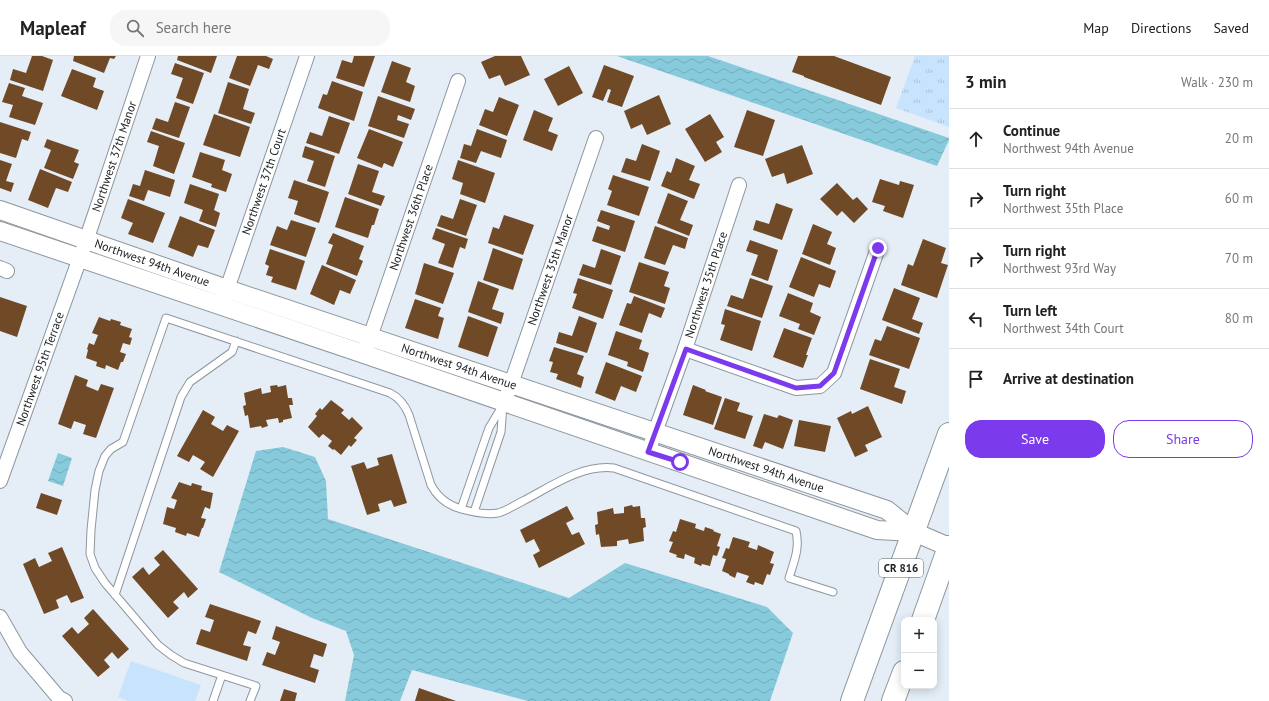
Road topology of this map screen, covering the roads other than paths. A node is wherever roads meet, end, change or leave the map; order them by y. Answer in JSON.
{"nodes":[{"id":1,"x":148,"y":56,"type":"edge"},
{"id":2,"x":308,"y":56,"type":"edge"},
{"id":3,"x":458,"y":81,"type":"dead end"},
{"id":4,"x":596,"y":138,"type":"dead end"},
{"id":5,"x":739,"y":185,"type":"dead end"},
{"id":6,"x":0,"y":210,"type":"edge"},
{"id":7,"x":0,"y":231,"type":"edge"},
{"id":8,"x":86,"y":241,"type":"junction"},
{"id":9,"x":878,"y":248,"type":"dead end"},
{"id":10,"x":79,"y":258,"type":"junction"},
{"id":11,"x":227,"y":289,"type":"junction"},
{"id":12,"x":221,"y":307,"type":"junction"},
{"id":13,"x":370,"y":337,"type":"junction"},
{"id":14,"x":236,"y":341,"type":"junction"},
{"id":15,"x":686,"y":349,"type":"junction"},
{"id":16,"x":364,"y":354,"type":"junction"},
{"id":17,"x":511,"y":384,"type":"junction"},
{"id":18,"x":504,"y":402,"type":"junction"},
{"id":19,"x":655,"y":433,"type":"junction"},
{"id":20,"x":949,"y":434,"type":"edge"},
{"id":21,"x":648,"y":452,"type":"junction"},
{"id":22,"x":0,"y":481,"type":"edge"},
{"id":23,"x":461,"y":509,"type":"junction"},
{"id":24,"x":474,"y":512,"type":"junction"},
{"id":25,"x":914,"y":532,"type":"junction"},
{"id":26,"x":949,"y":547,"type":"edge"},
{"id":27,"x":833,"y":592,"type":"dead end"},
{"id":28,"x":115,"y":595,"type":"junction"},
{"id":29,"x":0,"y":617,"type":"edge"},
{"id":30,"x":924,"y":617,"type":"edge"},
{"id":31,"x":222,"y":675,"type":"junction"},
{"id":32,"x":901,"y":680,"type":"edge"},
{"id":33,"x":61,"y":700,"type":"edge"},
{"id":34,"x":212,"y":701,"type":"edge"},
{"id":35,"x":250,"y":701,"type":"edge"},
{"id":36,"x":852,"y":701,"type":"edge"},
{"id":37,"x":893,"y":701,"type":"edge"}],
"edges":[{"from":1,"to":8,"type":"street","name":"Northwest 37th Manor"},
{"from":2,"to":11,"type":"street","name":"Northwest 37th Court"},
{"from":3,"to":13,"type":"street","name":"Northwest 36th Place"},
{"from":4,"to":17,"type":"street","name":"Northwest 35th Manor"},
{"from":5,"to":15,"type":"street","name":"Northwest 35th Place"},
{"from":6,"to":8,"type":"street","name":"Northwest 94th Avenue"},
{"from":7,"to":10,"type":"street","name":"Northwest 94th Avenue"},
{"from":8,"to":10,"type":"street","name":"Northwest 37th Manor"},
{"from":8,"to":11,"type":"street","name":"Northwest 94th Avenue"},
{"from":9,"to":15,"type":"street"},
{"from":10,"to":12,"type":"street","name":"Northwest 94th Avenue"},
{"from":10,"to":22,"type":"street","name":"Northwest 95th Terrace"},
{"from":11,"to":12,"type":"street","name":"Northwest 37th Court"},
{"from":11,"to":13,"type":"street","name":"Northwest 94th Avenue"},
{"from":12,"to":16,"type":"street","name":"Northwest 94th Avenue"},
{"from":13,"to":16,"type":"street","name":"Northwest 36th Place"},
{"from":13,"to":17,"type":"street","name":"Northwest 94th Avenue"},
{"from":14,"to":23,"type":"lane"},
{"from":14,"to":28,"type":"lane"},
{"from":14,"to":28,"type":"lane"},
{"from":15,"to":19,"type":"street","name":"Northwest 35th Place"},
{"from":16,"to":18,"type":"street","name":"Northwest 94th Avenue"},
{"from":17,"to":18,"type":"street","name":"Northwest 35th Manor"},
{"from":17,"to":19,"type":"street","name":"Northwest 94th Avenue"},
{"from":18,"to":21,"type":"street","name":"Northwest 94th Avenue"},
{"from":18,"to":23,"type":"lane","name":"Northwest 35th Manor"},
{"from":18,"to":24,"type":"lane","name":"Northwest 35th Manor"},
{"from":19,"to":21,"type":"street","name":"Northwest 35th Place"},
{"from":19,"to":25,"type":"street","name":"Northwest 94th Avenue"},
{"from":20,"to":25,"type":"main road","number":"CR 816"},
{"from":21,"to":25,"type":"street","name":"Northwest 94th Avenue"},
{"from":23,"to":24,"type":"lane"},
{"from":24,"to":27,"type":"lane"},
{"from":25,"to":26,"type":"street","name":"Northwest 94th Avenue"},
{"from":25,"to":36,"type":"main road","number":"CR 816"},
{"from":26,"to":30,"type":"main road","number":"CR 816"},
{"from":28,"to":31,"type":"lane"},
{"from":29,"to":33,"type":"street"},
{"from":31,"to":34,"type":"lane"},
{"from":31,"to":35,"type":"lane"},
{"from":32,"to":37,"type":"main road"}]}
